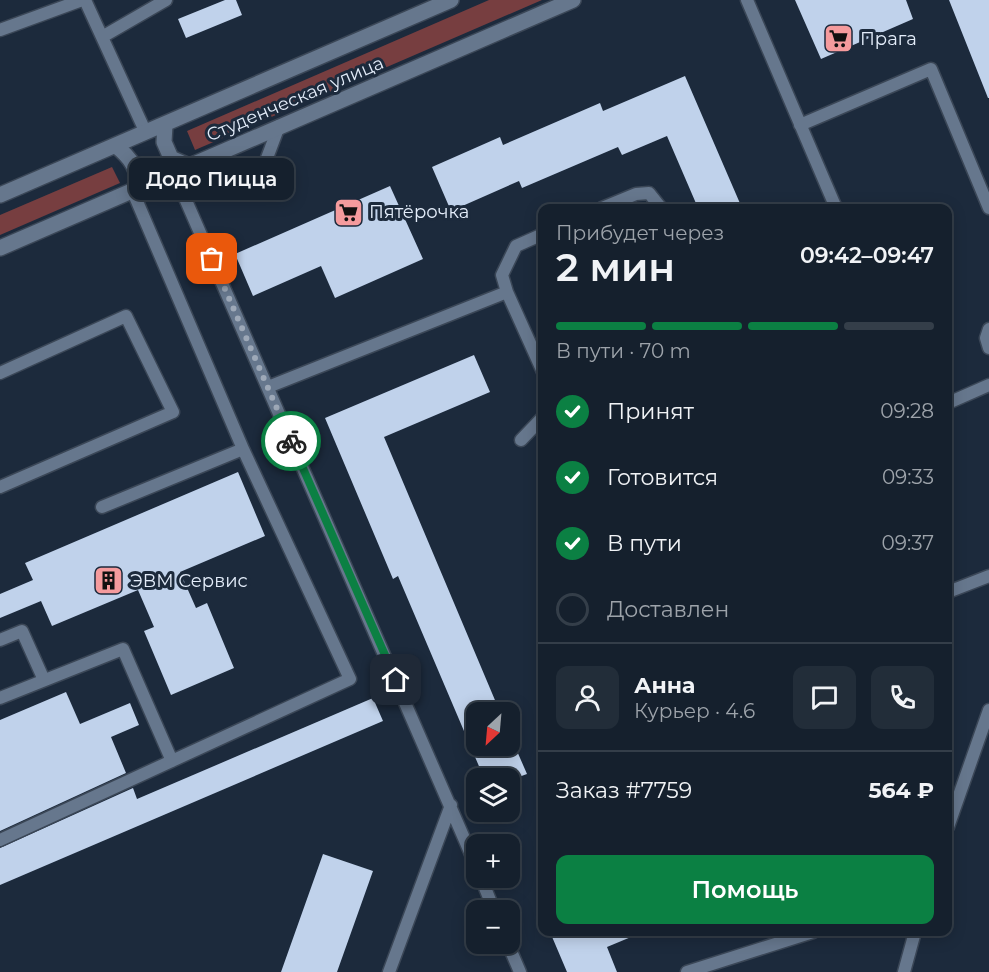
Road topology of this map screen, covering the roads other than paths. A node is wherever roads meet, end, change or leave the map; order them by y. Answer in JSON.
{"nodes":[{"id":1,"x":84,"y":0,"type":"edge"},
{"id":2,"x":166,"y":0,"type":"edge"},
{"id":3,"x":451,"y":0,"type":"edge"},
{"id":4,"x":573,"y":0,"type":"edge"},
{"id":5,"x":747,"y":0,"type":"edge"},
{"id":6,"x":0,"y":30,"type":"edge"},
{"id":7,"x":102,"y":37,"type":"junction"},
{"id":8,"x":165,"y":125,"type":"junction"},
{"id":9,"x":800,"y":125,"type":"junction"},
{"id":10,"x":279,"y":126,"type":"junction"},
{"id":11,"x":146,"y":133,"type":"junction"},
{"id":12,"x":116,"y":146,"type":"junction"},
{"id":13,"x":212,"y":156,"type":"junction"},
{"id":14,"x":189,"y":166,"type":"junction"},
{"id":15,"x":174,"y":173,"type":"junction"},
{"id":16,"x":136,"y":190,"type":"junction"},
{"id":17,"x":0,"y":195,"type":"edge"},
{"id":18,"x":612,"y":204,"type":"edge"},
{"id":19,"x":658,"y":204,"type":"edge"},
{"id":20,"x":834,"y":204,"type":"edge"},
{"id":21,"x":989,"y":208,"type":"edge"},
{"id":22,"x":538,"y":236,"type":"edge"},
{"id":23,"x":0,"y":248,"type":"edge"},
{"id":24,"x":507,"y":292,"type":"junction"},
{"id":25,"x":989,"y":329,"type":"edge"},
{"id":26,"x":989,"y":348,"type":"edge"},
{"id":27,"x":538,"y":361,"type":"edge"},
{"id":28,"x":0,"y":374,"type":"edge"},
{"id":29,"x":989,"y":385,"type":"edge"},
{"id":30,"x":268,"y":387,"type":"junction"},
{"id":31,"x":952,"y":401,"type":"edge"},
{"id":32,"x":538,"y":422,"type":"edge"},
{"id":33,"x":522,"y":440,"type":"dead end"},
{"id":34,"x":243,"y":449,"type":"junction"},
{"id":35,"x":0,"y":487,"type":"edge"},
{"id":36,"x":102,"y":507,"type":"dead end"},
{"id":37,"x":989,"y":576,"type":"edge"},
{"id":38,"x":952,"y":590,"type":"edge"},
{"id":39,"x":0,"y":640,"type":"edge"},
{"id":40,"x":44,"y":680,"type":"junction"},
{"id":41,"x":0,"y":698,"type":"edge"},
{"id":42,"x":989,"y":710,"type":"edge"},
{"id":43,"x":172,"y":761,"type":"junction"},
{"id":44,"x":451,"y":805,"type":"junction"},
{"id":45,"x":952,"y":816,"type":"edge"},
{"id":46,"x":0,"y":840,"type":"edge"},
{"id":47,"x":466,"y":841,"type":"edge"},
{"id":48,"x":800,"y":936,"type":"edge"},
{"id":49,"x":914,"y":936,"type":"edge"},
{"id":50,"x":512,"y":954,"type":"edge"},
{"id":51,"x":389,"y":972,"type":"edge"},
{"id":52,"x":520,"y":972,"type":"edge"},
{"id":53,"x":687,"y":972,"type":"edge"},
{"id":54,"x":904,"y":972,"type":"edge"}],
"edges":[{"from":1,"to":6,"type":"lane"},
{"from":1,"to":7,"type":"lane"},
{"from":2,"to":7,"type":"lane"},
{"from":3,"to":8,"type":"main road","name":"Студенческая улица"},
{"from":4,"to":10,"type":"main road","name":"Студенческая улица"},
{"from":5,"to":9,"type":"lane"},
{"from":7,"to":11,"type":"lane"},
{"from":8,"to":11,"type":"main road","name":"Студенческая улица"},
{"from":8,"to":14,"type":"main road"},
{"from":9,"to":20,"type":"lane"},
{"from":9,"to":21,"type":"lane"},
{"from":10,"to":13,"type":"main road","name":"Студенческая улица"},
{"from":10,"to":13,"type":"lane"},
{"from":11,"to":12,"type":"main road","name":"Студенческая улица"},
{"from":12,"to":16,"type":"main road"},
{"from":12,"to":17,"type":"main road","name":"Студенческая улица"},
{"from":13,"to":14,"type":"main road","name":"Студенческая улица"},
{"from":14,"to":15,"type":"main road","name":"Студенческая улица"},
{"from":15,"to":16,"type":"main road","name":"Студенческая улица"},
{"from":15,"to":30,"type":"lane"},
{"from":16,"to":23,"type":"main road","name":"Студенческая улица"},
{"from":16,"to":34,"type":"lane"},
{"from":18,"to":19,"type":"lane"},
{"from":22,"to":24,"type":"lane"},
{"from":24,"to":27,"type":"lane"},
{"from":24,"to":30,"type":"lane"},
{"from":25,"to":26,"type":"lane"},
{"from":28,"to":35,"type":"lane"},
{"from":29,"to":31,"type":"lane"},
{"from":30,"to":44,"type":"lane"},
{"from":32,"to":33,"type":"lane"},
{"from":34,"to":36,"type":"lane"},
{"from":34,"to":43,"type":"lane"},
{"from":37,"to":38,"type":"lane"},
{"from":39,"to":40,"type":"lane"},
{"from":40,"to":41,"type":"lane"},
{"from":40,"to":43,"type":"lane"},
{"from":42,"to":45,"type":"lane"},
{"from":43,"to":46,"type":"lane"},
{"from":44,"to":47,"type":"lane"},
{"from":44,"to":51,"type":"lane"},
{"from":48,"to":53,"type":"lane"},
{"from":49,"to":54,"type":"lane"},
{"from":50,"to":52,"type":"lane"}]}
